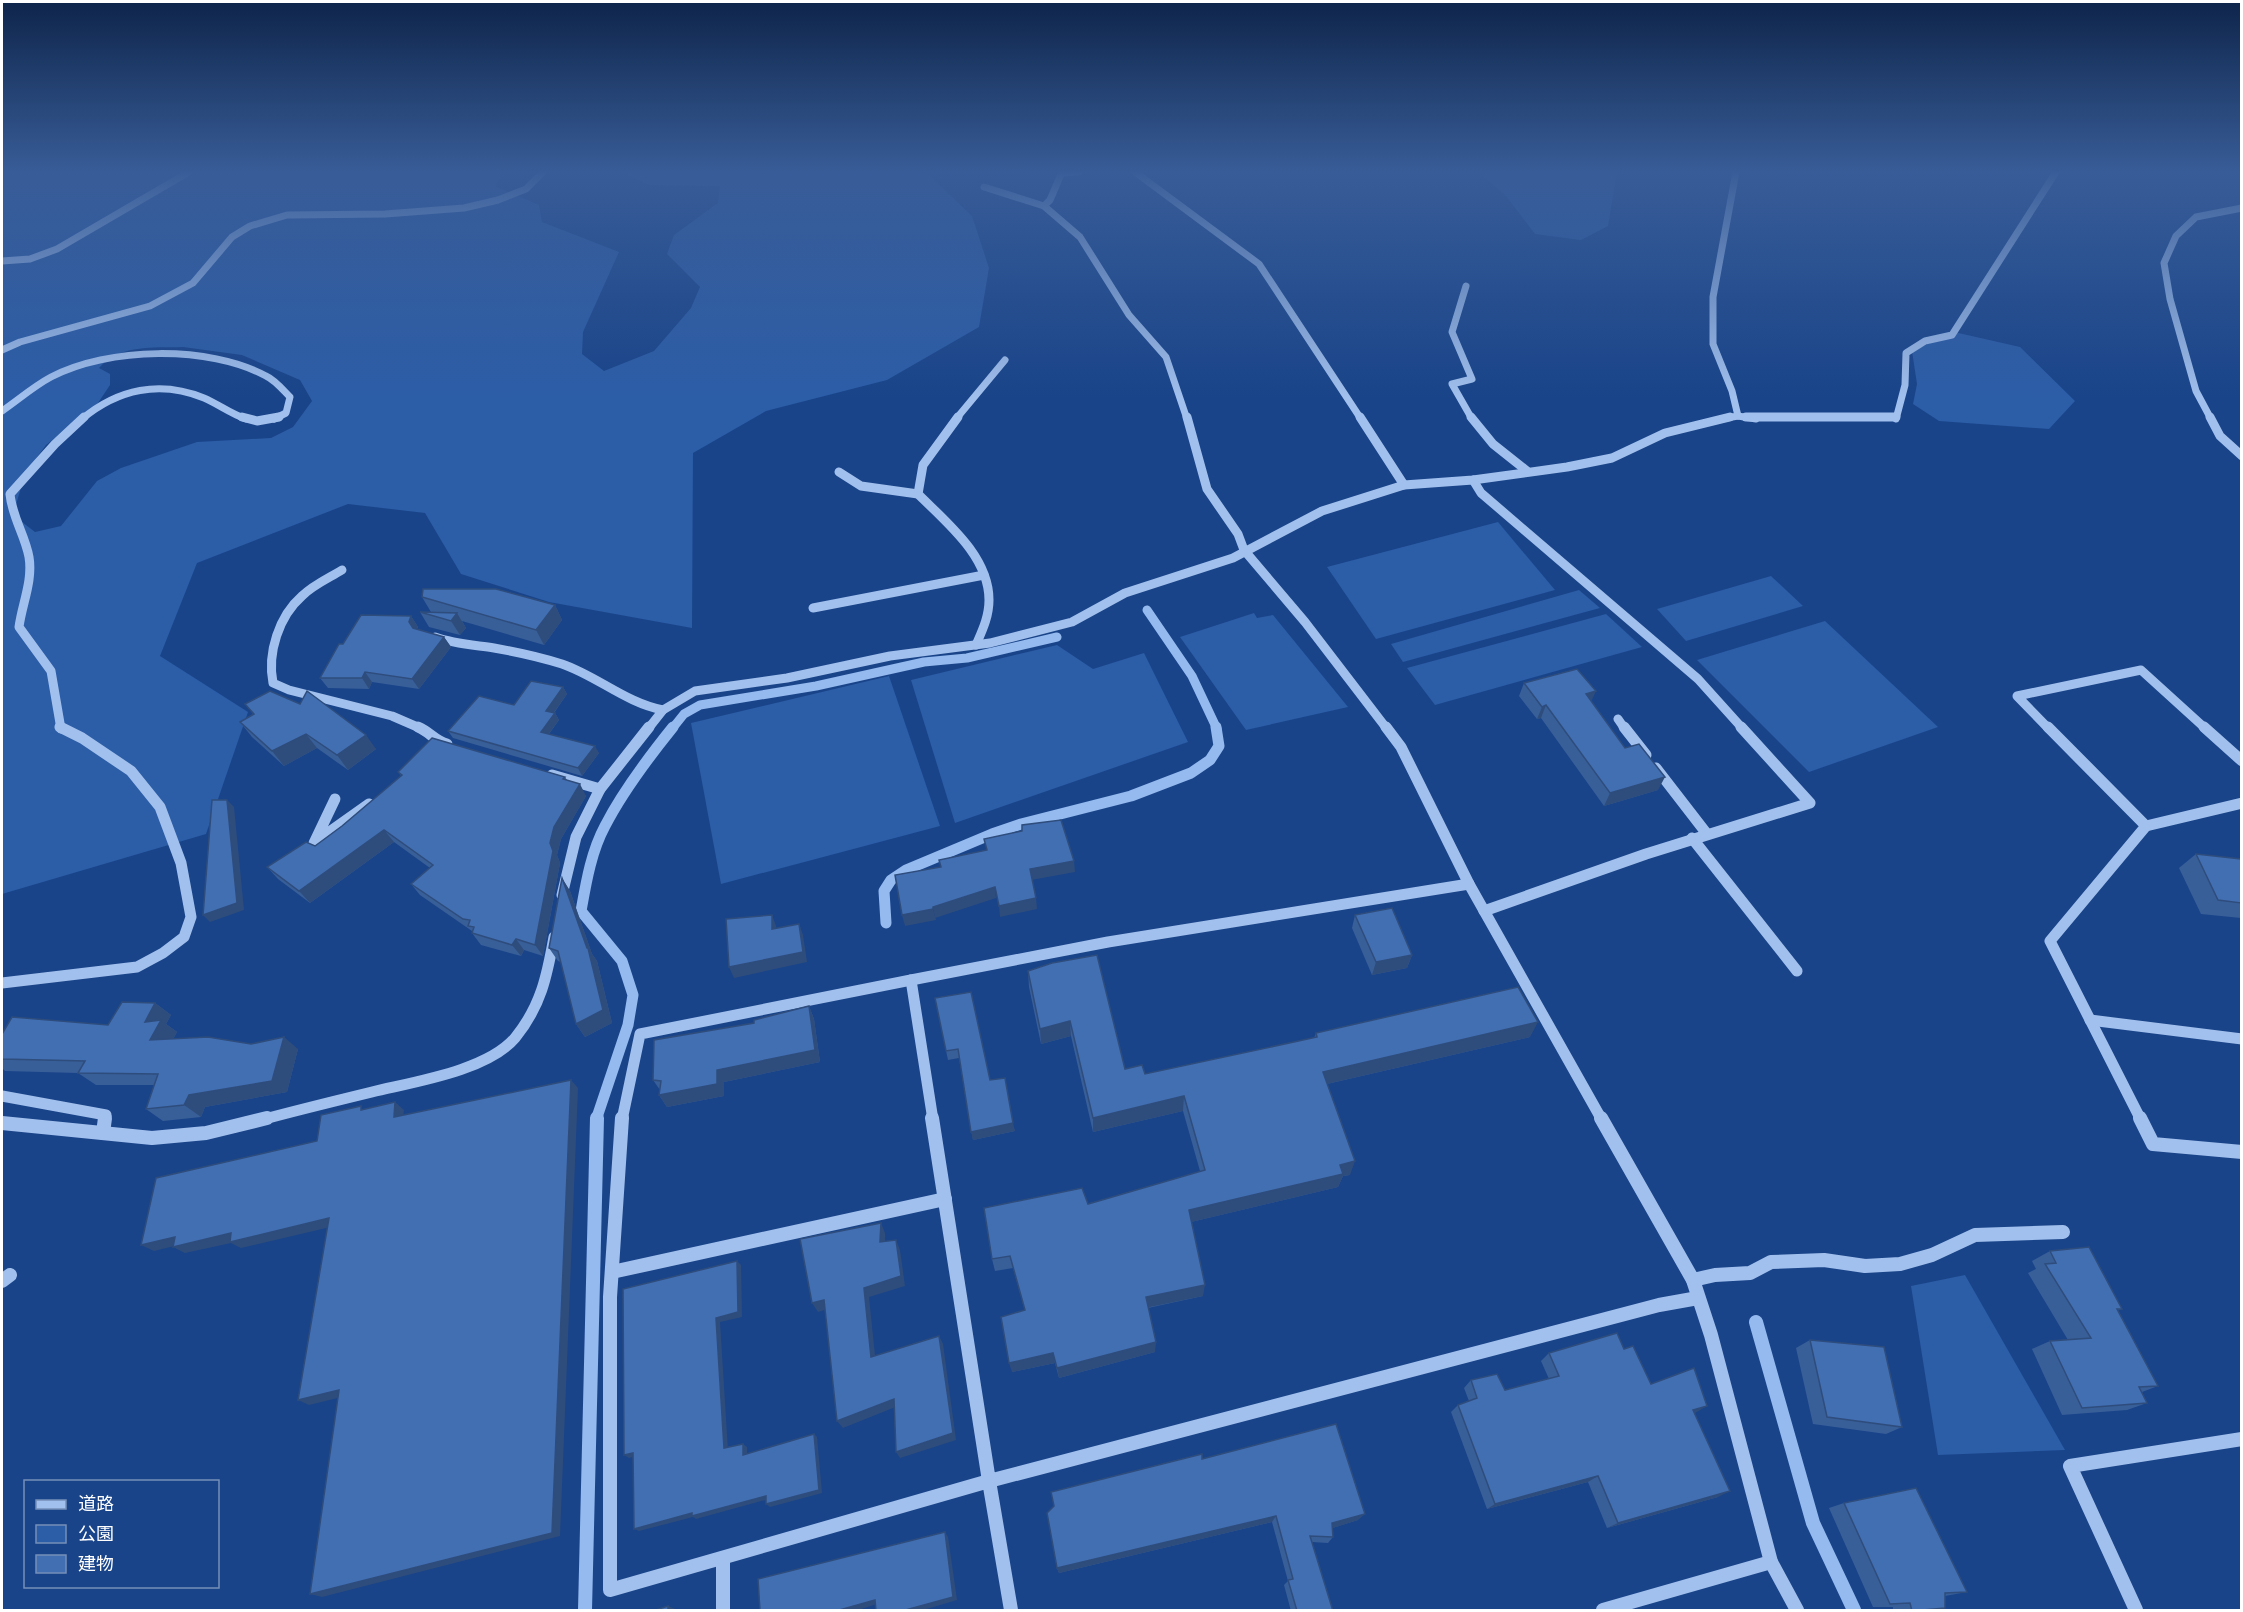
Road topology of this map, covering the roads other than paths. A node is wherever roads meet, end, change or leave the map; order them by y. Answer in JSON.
{"nodes":[{"id":1,"x":60,"y":247,"type":"edge"},
{"id":2,"x":223,"y":247,"type":"edge"},
{"id":3,"x":1086,"y":247,"type":"edge"},
{"id":4,"x":1236,"y":247,"type":"edge"},
{"id":5,"x":1722,"y":247,"type":"edge"},
{"id":6,"x":2008,"y":247,"type":"edge"},
{"id":7,"x":2171,"y":247,"type":"edge"},
{"id":8,"x":2,"y":261,"type":"edge"},
{"id":9,"x":1467,"y":286,"type":"dead end"},
{"id":10,"x":2,"y":350,"type":"edge"},
{"id":11,"x":1005,"y":360,"type":"dead end"},
{"id":12,"x":2,"y":411,"type":"edge"},
{"id":13,"x":1738,"y":416,"type":"junction"},
{"id":14,"x":2241,"y":456,"type":"edge"},
{"id":15,"x":1527,"y":471,"type":"junction"},
{"id":16,"x":839,"y":472,"type":"dead end"},
{"id":17,"x":1473,"y":480,"type":"junction"},
{"id":18,"x":1404,"y":485,"type":"junction"},
{"id":19,"x":918,"y":494,"type":"junction"},
{"id":20,"x":1244,"y":550,"type":"junction"},
{"id":21,"x":342,"y":570,"type":"dead end"},
{"id":22,"x":984,"y":575,"type":"junction"},
{"id":23,"x":813,"y":608,"type":"dead end"},
{"id":24,"x":422,"y":632,"type":"edge"},
{"id":25,"x":976,"y":645,"type":"junction"},
{"id":26,"x":663,"y":710,"type":"junction"},
{"id":27,"x":1618,"y":719,"type":"dead end"},
{"id":28,"x":438,"y":742,"type":"junction"},
{"id":29,"x":459,"y":748,"type":"edge"},
{"id":30,"x":428,"y":751,"type":"edge"},
{"id":31,"x":2241,"y":762,"type":"edge"},
{"id":32,"x":546,"y":773,"type":"edge"},
{"id":33,"x":600,"y":789,"type":"junction"},
{"id":34,"x":335,"y":799,"type":"dead end"},
{"id":35,"x":375,"y":800,"type":"edge"},
{"id":36,"x":2241,"y":803,"type":"edge"},
{"id":37,"x":2146,"y":826,"type":"junction"},
{"id":38,"x":1707,"y":834,"type":"junction"},
{"id":39,"x":1692,"y":838,"type":"junction"},
{"id":40,"x":1469,"y":884,"type":"junction"},
{"id":41,"x":560,"y":908,"type":"edge"},
{"id":42,"x":1484,"y":911,"type":"junction"},
{"id":43,"x":556,"y":929,"type":"edge"},
{"id":44,"x":1797,"y":971,"type":"dead end"},
{"id":45,"x":911,"y":980,"type":"junction"},
{"id":46,"x":2,"y":983,"type":"edge"},
{"id":47,"x":2090,"y":1020,"type":"junction"},
{"id":48,"x":2241,"y":1039,"type":"edge"},
{"id":49,"x":2,"y":1096,"type":"edge"},
{"id":50,"x":2,"y":1123,"type":"edge"},
{"id":51,"x":103,"y":1133,"type":"junction"},
{"id":52,"x":2241,"y":1152,"type":"edge"},
{"id":53,"x":945,"y":1199,"type":"junction"},
{"id":54,"x":2063,"y":1232,"type":"dead end"},
{"id":55,"x":612,"y":1272,"type":"junction"},
{"id":56,"x":1694,"y":1280,"type":"junction"},
{"id":57,"x":1698,"y":1298,"type":"junction"},
{"id":58,"x":2241,"y":1439,"type":"edge"},
{"id":59,"x":989,"y":1481,"type":"junction"},
{"id":60,"x":723,"y":1558,"type":"junction"},
{"id":61,"x":1772,"y":1562,"type":"junction"},
{"id":62,"x":723,"y":1611,"type":"edge"},
{"id":63,"x":1011,"y":1611,"type":"edge"},
{"id":64,"x":1603,"y":1611,"type":"edge"},
{"id":65,"x":1797,"y":1611,"type":"edge"},
{"id":66,"x":2136,"y":1611,"type":"edge"}],
"edges":[{"from":1,"to":8,"type":"street"},
{"from":2,"to":10,"type":"street"},
{"from":3,"to":20,"type":"street"},
{"from":4,"to":18,"type":"street"},
{"from":5,"to":13,"type":"street"},
{"from":6,"to":13,"type":"street"},
{"from":7,"to":14,"type":"street"},
{"from":9,"to":15,"type":"street"},
{"from":11,"to":19,"type":"street"},
{"from":12,"to":46,"type":"street"},
{"from":13,"to":15,"type":"street"},
{"from":15,"to":17,"type":"street"},
{"from":16,"to":19,"type":"street"},
{"from":17,"to":18,"type":"street"},
{"from":17,"to":38,"type":"street"},
{"from":18,"to":20,"type":"street"},
{"from":19,"to":22,"type":"street"},
{"from":20,"to":25,"type":"street"},
{"from":20,"to":40,"type":"street"},
{"from":21,"to":28,"type":"street"},
{"from":22,"to":23,"type":"street"},
{"from":22,"to":25,"type":"street"},
{"from":24,"to":26,"type":"street"},
{"from":25,"to":26,"type":"street"},
{"from":26,"to":33,"type":"street"},
{"from":27,"to":38,"type":"street"},
{"from":28,"to":29,"type":"street"},
{"from":28,"to":30,"type":"street"},
{"from":31,"to":37,"type":"street"},
{"from":32,"to":33,"type":"street"},
{"from":33,"to":41,"type":"street"},
{"from":34,"to":35,"type":"street"},
{"from":36,"to":37,"type":"street"},
{"from":37,"to":47,"type":"street"},
{"from":38,"to":39,"type":"street"},
{"from":39,"to":42,"type":"street"},
{"from":39,"to":44,"type":"street"},
{"from":40,"to":42,"type":"street"},
{"from":40,"to":45,"type":"street"},
{"from":42,"to":56,"type":"street"},
{"from":43,"to":51,"type":"street"},
{"from":45,"to":53,"type":"street"},
{"from":45,"to":55,"type":"street"},
{"from":47,"to":48,"type":"street"},
{"from":47,"to":52,"type":"street"},
{"from":49,"to":51,"type":"street"},
{"from":50,"to":51,"type":"street"},
{"from":53,"to":55,"type":"street"},
{"from":53,"to":59,"type":"street"},
{"from":54,"to":56,"type":"street"},
{"from":55,"to":60,"type":"street"},
{"from":56,"to":57,"type":"street"},
{"from":57,"to":59,"type":"street"},
{"from":57,"to":61,"type":"street"},
{"from":58,"to":66,"type":"street"},
{"from":59,"to":60,"type":"street"},
{"from":59,"to":63,"type":"street"},
{"from":60,"to":62,"type":"street"},
{"from":61,"to":64,"type":"street"},
{"from":61,"to":65,"type":"street"}]}
